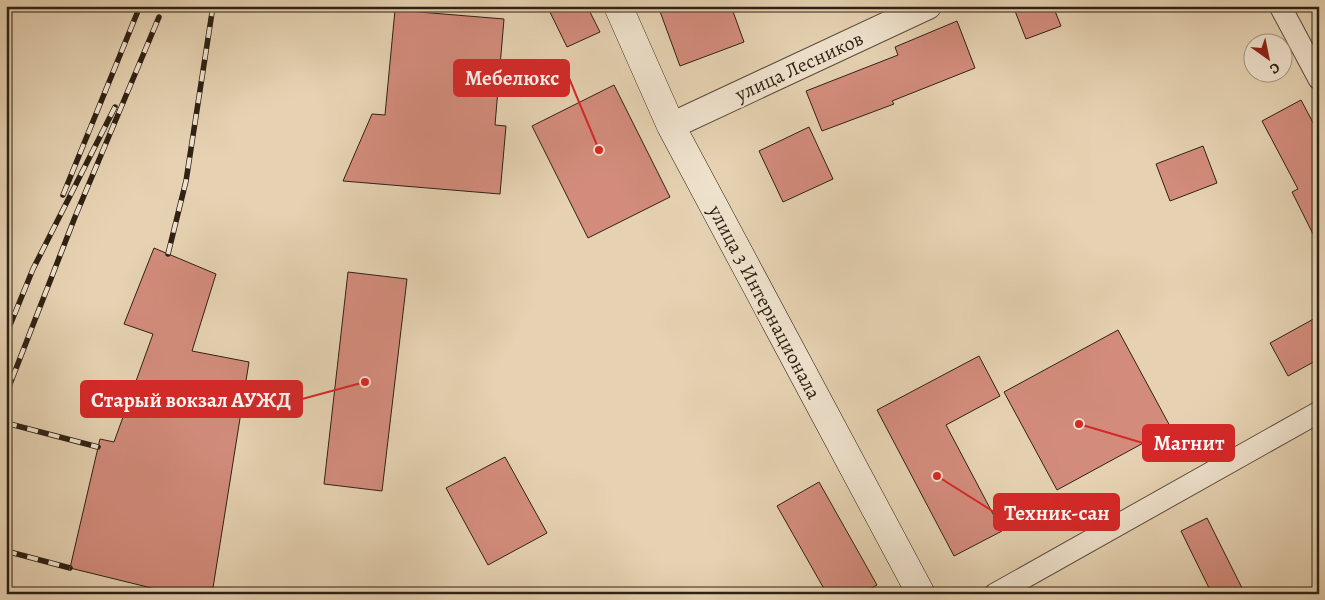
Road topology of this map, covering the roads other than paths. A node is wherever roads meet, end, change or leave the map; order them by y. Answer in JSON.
{"nodes":[{"id":1,"x":618,"y":6,"type":"edge"},
{"id":2,"x":928,"y":6,"type":"edge"},
{"id":3,"x":1280,"y":6,"type":"edge"},
{"id":4,"x":1319,"y":79,"type":"edge"},
{"id":5,"x":671,"y":126,"type":"junction"},
{"id":6,"x":1319,"y":412,"type":"edge"},
{"id":7,"x":921,"y":594,"type":"edge"},
{"id":8,"x":995,"y":594,"type":"edge"}],
"edges":[{"from":1,"to":5,"type":"main road","name":"улица 3 Интернационала"},
{"from":2,"to":5,"type":"street","name":"улица Лесников"},
{"from":3,"to":4,"type":"street"},
{"from":5,"to":7,"type":"main road","name":"улица 3 Интернационала"},
{"from":6,"to":8,"type":"street"}]}
